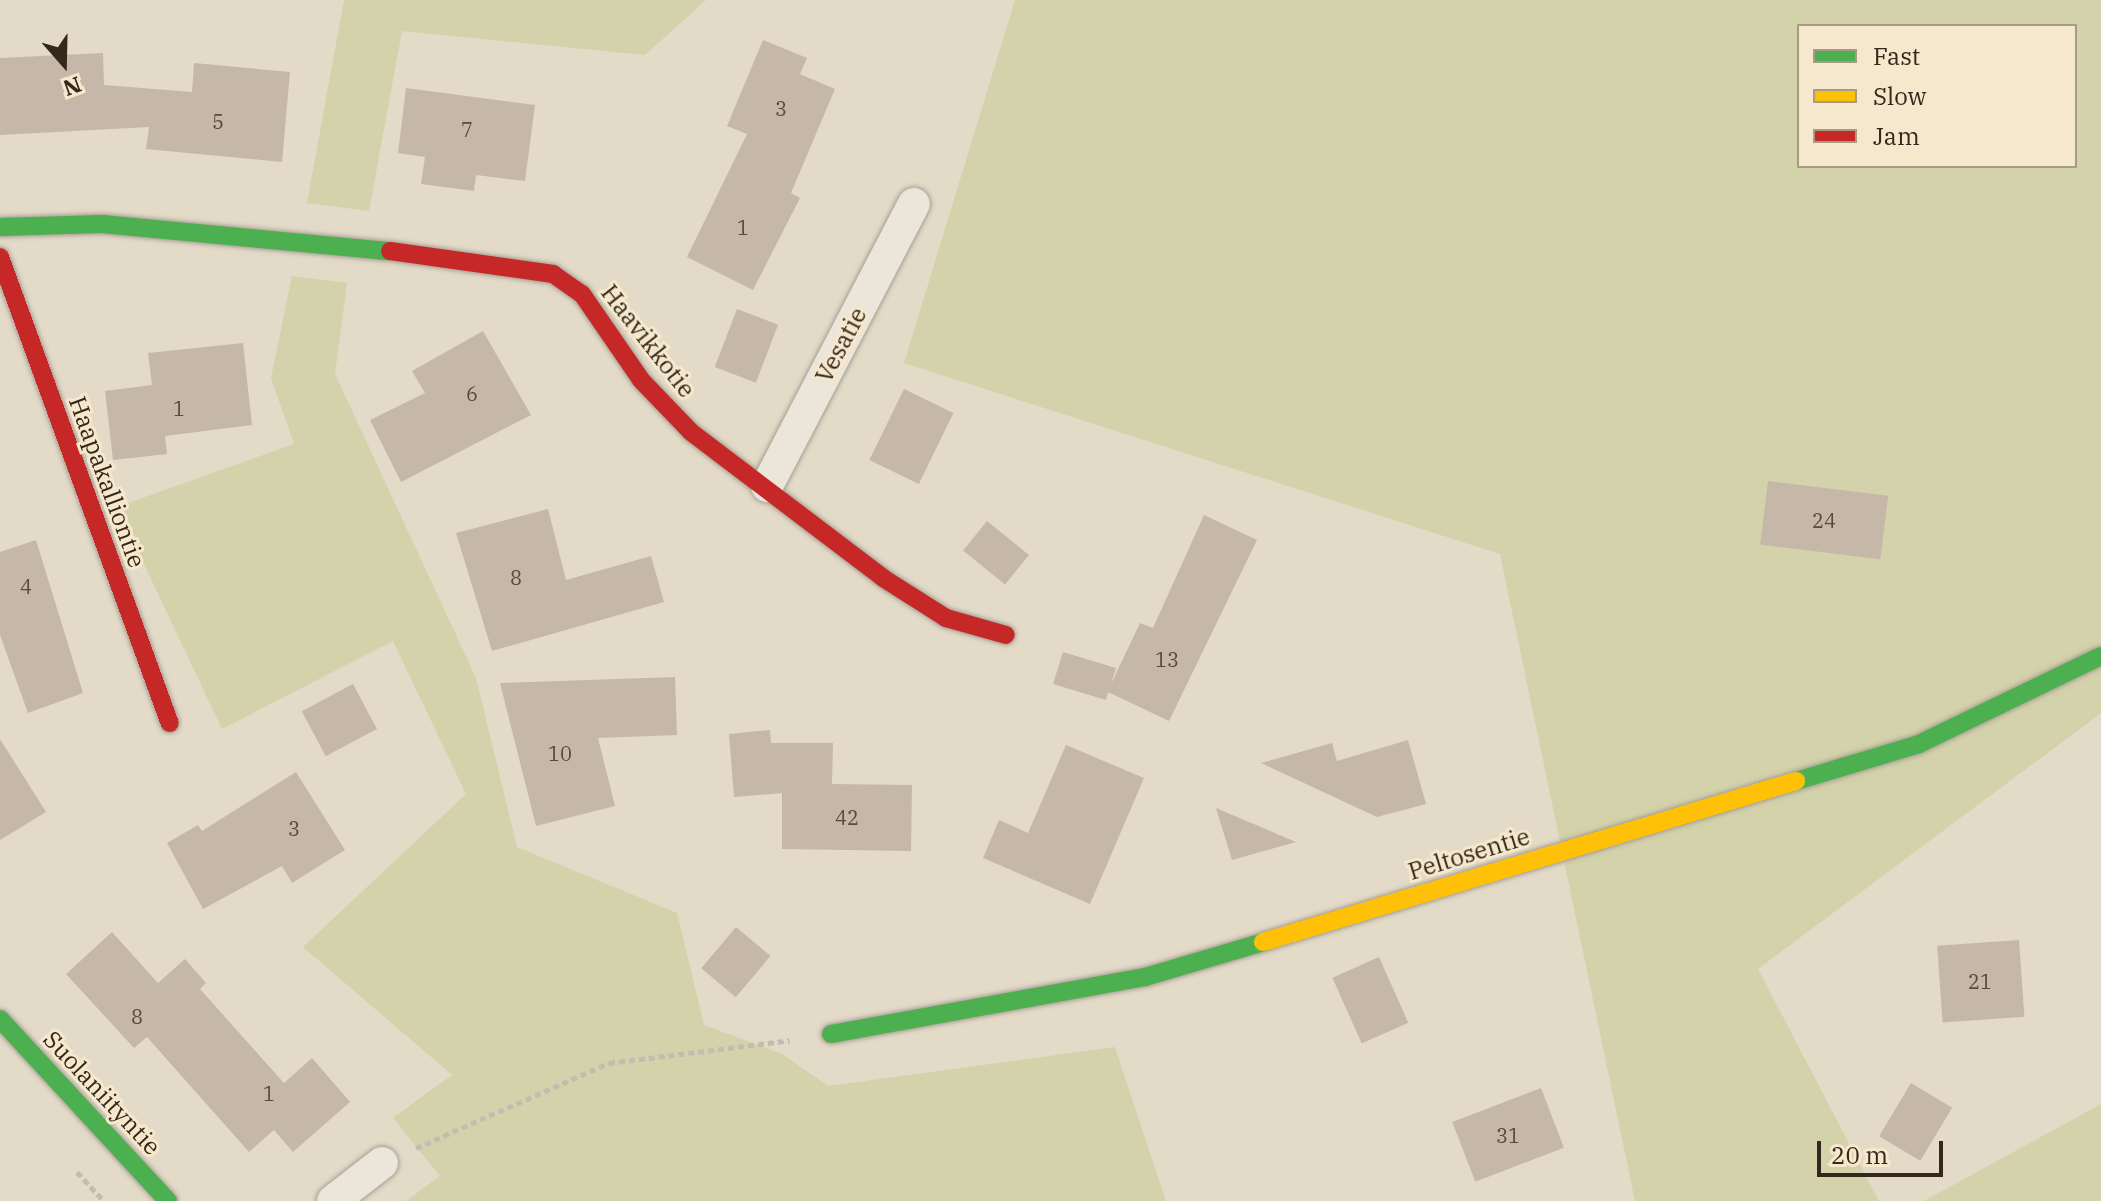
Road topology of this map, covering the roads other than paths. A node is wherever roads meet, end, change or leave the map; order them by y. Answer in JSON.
{"nodes":[{"id":1,"x":914,"y":204,"type":"dead end"},
{"id":2,"x":0,"y":227,"type":"edge"},
{"id":3,"x":0,"y":257,"type":"edge"},
{"id":4,"x":767,"y":486,"type":"junction"},
{"id":5,"x":1006,"y":635,"type":"dead end"},
{"id":6,"x":2101,"y":656,"type":"edge"},
{"id":7,"x":170,"y":723,"type":"dead end"},
{"id":8,"x":0,"y":1019,"type":"edge"},
{"id":9,"x":831,"y":1034,"type":"road end"},
{"id":10,"x":382,"y":1163,"type":"road end"},
{"id":11,"x":168,"y":1201,"type":"edge"},
{"id":12,"x":333,"y":1201,"type":"edge"}],
"edges":[{"from":1,"to":4,"type":"street","name":"Vesatie"},
{"from":2,"to":4,"type":"street","name":"Haavikkotie"},
{"from":3,"to":7,"type":"street","name":"Haapakalliontie"},
{"from":4,"to":5,"type":"street","name":"Haavikkotie"},
{"from":6,"to":9,"type":"street","name":"Peltosentie"},
{"from":8,"to":11,"type":"street","name":"Suolaniityntie"},
{"from":10,"to":12,"type":"street"}]}
